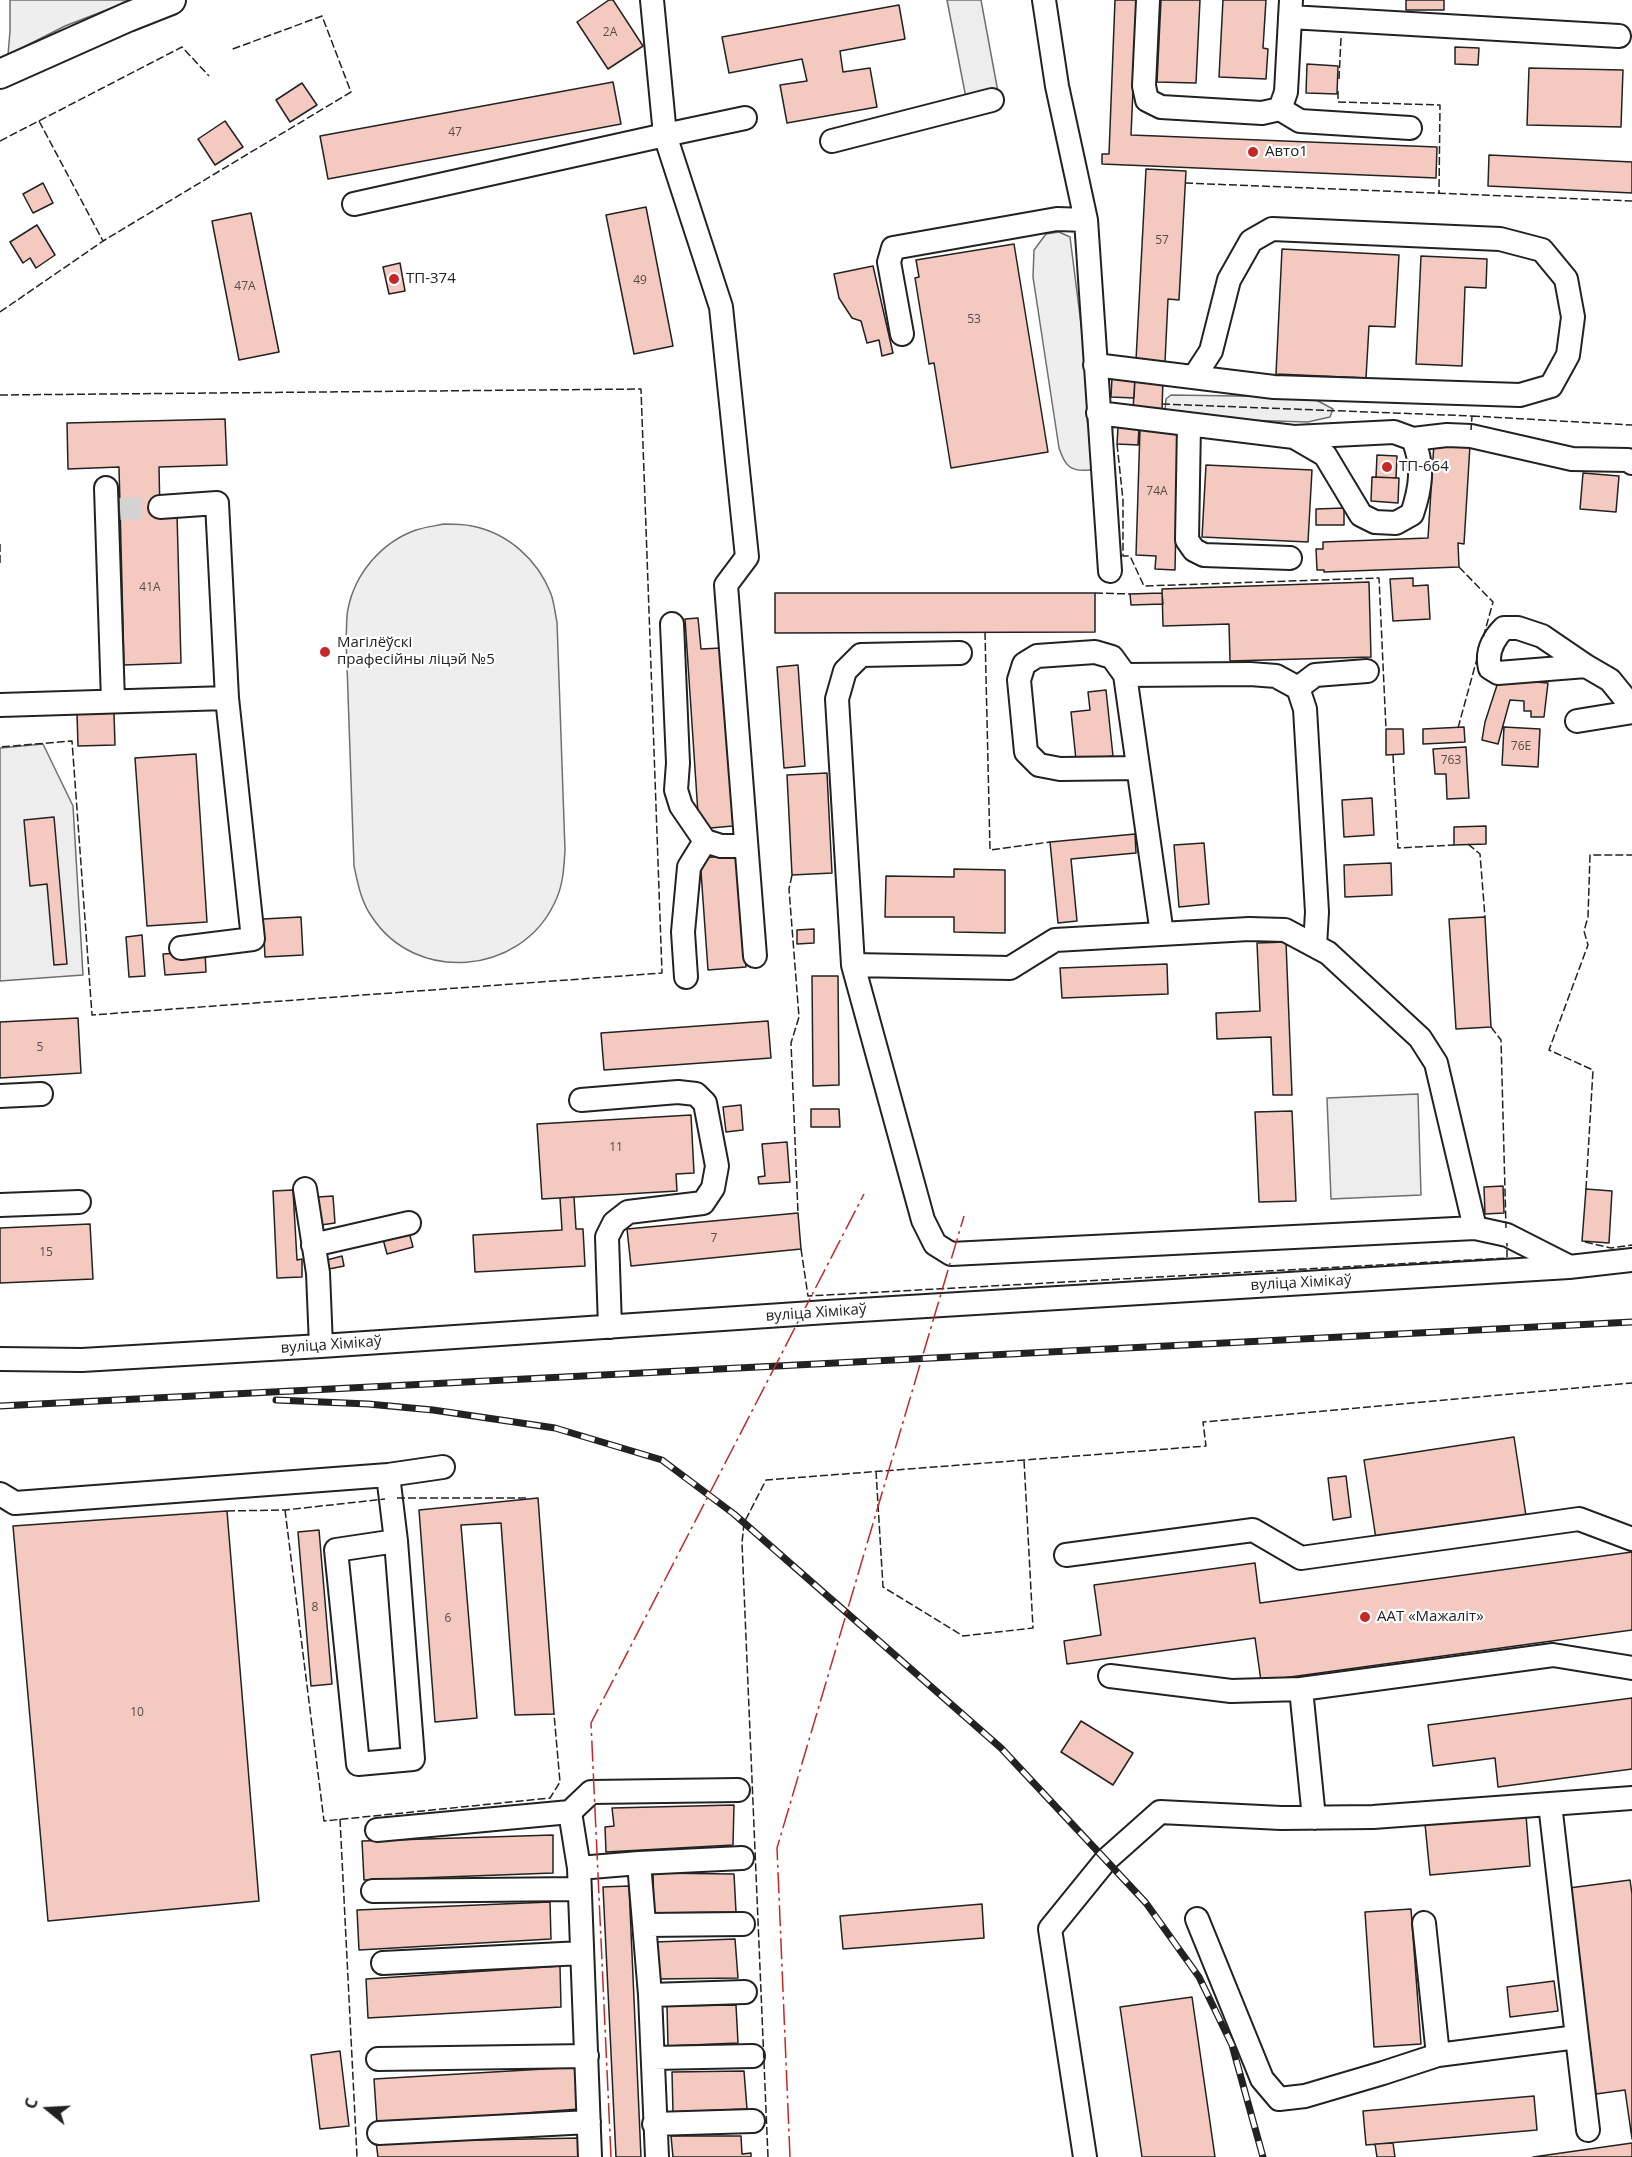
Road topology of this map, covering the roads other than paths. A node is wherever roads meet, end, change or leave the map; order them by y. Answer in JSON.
{"nodes":[{"id":1,"x":171,"y":0,"type":"edge"},
{"id":2,"x":652,"y":0,"type":"edge"},
{"id":3,"x":1044,"y":0,"type":"edge"},
{"id":4,"x":1148,"y":0,"type":"edge"},
{"id":5,"x":1290,"y":8,"type":"edge"},
{"id":6,"x":1619,"y":36,"type":"dead end"},
{"id":7,"x":0,"y":74,"type":"edge"},
{"id":8,"x":992,"y":100,"type":"dead end"},
{"id":9,"x":1280,"y":109,"type":"junction"},
{"id":10,"x":745,"y":118,"type":"dead end"},
{"id":11,"x":1410,"y":128,"type":"dead end"},
{"id":12,"x":666,"y":135,"type":"junction"},
{"id":13,"x":832,"y":141,"type":"dead end"},
{"id":14,"x":354,"y":204,"type":"dead end"},
{"id":15,"x":1086,"y":220,"type":"junction"},
{"id":16,"x":902,"y":334,"type":"dead end"},
{"id":17,"x":1095,"y":365,"type":"junction"},
{"id":18,"x":1194,"y":377,"type":"junction"},
{"id":19,"x":1098,"y":413,"type":"junction"},
{"id":20,"x":1189,"y":424,"type":"junction"},
{"id":21,"x":1294,"y":437,"type":"junction"},
{"id":22,"x":1413,"y":439,"type":"junction"},
{"id":23,"x":1632,"y":463,"type":"edge"},
{"id":24,"x":111,"y":502,"type":"dead end"},
{"id":25,"x":160,"y":507,"type":"tunnel mouth"},
{"id":26,"x":1290,"y":558,"type":"dead end"},
{"id":27,"x":1110,"y":571,"type":"dead end"},
{"id":28,"x":672,"y":624,"type":"dead end"},
{"id":29,"x":960,"y":652,"type":"dead end"},
{"id":30,"x":1586,"y":666,"type":"dead end"},
{"id":31,"x":1367,"y":671,"type":"dead end"},
{"id":32,"x":1125,"y":675,"type":"junction"},
{"id":33,"x":1298,"y":688,"type":"junction"},
{"id":34,"x":227,"y":698,"type":"junction"},
{"id":35,"x":113,"y":701,"type":"junction"},
{"id":36,"x":0,"y":705,"type":"edge"},
{"id":37,"x":1632,"y":707,"type":"edge"},
{"id":38,"x":1632,"y":712,"type":"edge"},
{"id":39,"x":1577,"y":722,"type":"dead end"},
{"id":40,"x":1138,"y":768,"type":"junction"},
{"id":41,"x":705,"y":841,"type":"junction"},
{"id":42,"x":746,"y":846,"type":"junction"},
{"id":43,"x":1162,"y":934,"type":"junction"},
{"id":44,"x":1316,"y":946,"type":"junction"},
{"id":45,"x":181,"y":948,"type":"dead end"},
{"id":46,"x":755,"y":956,"type":"dead end"},
{"id":47,"x":853,"y":965,"type":"junction"},
{"id":48,"x":686,"y":977,"type":"dead end"},
{"id":49,"x":41,"y":1094,"type":"dead end"},
{"id":50,"x":0,"y":1096,"type":"edge"},
{"id":51,"x":581,"y":1100,"type":"dead end"},
{"id":52,"x":305,"y":1189,"type":"dead end"},
{"id":53,"x":79,"y":1202,"type":"dead end"},
{"id":54,"x":0,"y":1205,"type":"edge"},
{"id":55,"x":409,"y":1223,"type":"dead end"},
{"id":56,"x":1475,"y":1228,"type":"junction"},
{"id":57,"x":313,"y":1245,"type":"junction"},
{"id":58,"x":1632,"y":1260,"type":"edge"},
{"id":59,"x":1569,"y":1267,"type":"junction"},
{"id":60,"x":610,"y":1327,"type":"junction"},
{"id":61,"x":321,"y":1346,"type":"junction"},
{"id":62,"x":0,"y":1359,"type":"edge"},
{"id":63,"x":443,"y":1467,"type":"dead end"},
{"id":64,"x":388,"y":1475,"type":"junction"},
{"id":65,"x":0,"y":1494,"type":"edge"},
{"id":66,"x":1632,"y":1539,"type":"edge"},
{"id":67,"x":396,"y":1541,"type":"junction"},
{"id":68,"x":1066,"y":1554,"type":"dead end"},
{"id":69,"x":1632,"y":1668,"type":"edge"},
{"id":70,"x":1110,"y":1676,"type":"dead end"},
{"id":71,"x":1302,"y":1689,"type":"junction"},
{"id":72,"x":738,"y":1790,"type":"dead end"},
{"id":73,"x":1632,"y":1797,"type":"edge"},
{"id":74,"x":1550,"y":1804,"type":"junction"},
{"id":75,"x":570,"y":1812,"type":"junction"},
{"id":76,"x":1314,"y":1818,"type":"junction"},
{"id":77,"x":376,"y":1830,"type":"dead end"},
{"id":78,"x":742,"y":1858,"type":"dead end"},
{"id":79,"x":639,"y":1863,"type":"junction"},
{"id":80,"x":579,"y":1878,"type":"junction"},
{"id":81,"x":373,"y":1891,"type":"dead end"},
{"id":82,"x":1197,"y":1920,"type":"dead end"},
{"id":83,"x":1424,"y":1923,"type":"dead end"},
{"id":84,"x":743,"y":1924,"type":"dead end"},
{"id":85,"x":645,"y":1925,"type":"junction"},
{"id":86,"x":582,"y":1953,"type":"junction"},
{"id":87,"x":383,"y":1963,"type":"dead end"},
{"id":88,"x":745,"y":1992,"type":"dead end"},
{"id":89,"x":650,"y":1995,"type":"junction"},
{"id":90,"x":1576,"y":2037,"type":"junction"},
{"id":91,"x":1438,"y":2055,"type":"junction"},
{"id":92,"x":587,"y":2056,"type":"junction"},
{"id":93,"x":753,"y":2056,"type":"dead end"},
{"id":94,"x":653,"y":2058,"type":"junction"},
{"id":95,"x":378,"y":2059,"type":"dead end"},
{"id":96,"x":753,"y":2121,"type":"dead end"},
{"id":97,"x":589,"y":2122,"type":"junction"},
{"id":98,"x":654,"y":2124,"type":"junction"},
{"id":99,"x":1588,"y":2130,"type":"dead end"},
{"id":100,"x":379,"y":2133,"type":"dead end"},
{"id":101,"x":590,"y":2157,"type":"edge"},
{"id":102,"x":657,"y":2157,"type":"edge"},
{"id":103,"x":1084,"y":2157,"type":"edge"}],
"edges":[{"from":1,"to":7,"type":"main road"},
{"from":2,"to":12,"type":"street"},
{"from":3,"to":15,"type":"street"},
{"from":4,"to":9,"type":"street"},
{"from":5,"to":6,"type":"street"},
{"from":5,"to":9,"type":"street"},
{"from":8,"to":13,"type":"street"},
{"from":9,"to":11,"type":"street"},
{"from":10,"to":12,"type":"street"},
{"from":12,"to":14,"type":"street"},
{"from":12,"to":42,"type":"street"},
{"from":15,"to":16,"type":"street"},
{"from":15,"to":17,"type":"street"},
{"from":17,"to":18,"type":"street"},
{"from":17,"to":19,"type":"street"},
{"from":18,"to":18,"type":"street"},
{"from":19,"to":20,"type":"street"},
{"from":19,"to":27,"type":"street"},
{"from":20,"to":21,"type":"street"},
{"from":20,"to":26,"type":"street"},
{"from":21,"to":22,"type":"street"},
{"from":21,"to":22,"type":"street"},
{"from":22,"to":23,"type":"street"},
{"from":24,"to":35,"type":"street"},
{"from":25,"to":34,"type":"street"},
{"from":28,"to":41,"type":"street"},
{"from":29,"to":47,"type":"street"},
{"from":30,"to":37,"type":"street"},
{"from":31,"to":33,"type":"street"},
{"from":32,"to":33,"type":"street"},
{"from":32,"to":40,"type":"street"},
{"from":32,"to":40,"type":"street"},
{"from":33,"to":44,"type":"street"},
{"from":34,"to":35,"type":"street"},
{"from":34,"to":45,"type":"street"},
{"from":35,"to":36,"type":"street"},
{"from":38,"to":39,"type":"street"},
{"from":40,"to":43,"type":"street"},
{"from":41,"to":42,"type":"street"},
{"from":41,"to":48,"type":"street"},
{"from":42,"to":46,"type":"street"},
{"from":43,"to":44,"type":"street"},
{"from":43,"to":47,"type":"street"},
{"from":44,"to":56,"type":"street"},
{"from":47,"to":56,"type":"street"},
{"from":49,"to":50,"type":"street"},
{"from":51,"to":60,"type":"street"},
{"from":52,"to":57,"type":"street"},
{"from":53,"to":54,"type":"street"},
{"from":55,"to":57,"type":"street"},
{"from":56,"to":59,"type":"street"},
{"from":57,"to":61,"type":"street"},
{"from":58,"to":59,"type":"street","name":"вуліца Хімікаў"},
{"from":59,"to":60,"type":"street","name":"вуліца Хімікаў"},
{"from":60,"to":61,"type":"street","name":"вуліца Хімікаў"},
{"from":61,"to":62,"type":"street","name":"вуліца Хімікаў"},
{"from":63,"to":64,"type":"street"},
{"from":64,"to":65,"type":"street"},
{"from":64,"to":67,"type":"street"},
{"from":66,"to":68,"type":"street"},
{"from":67,"to":67,"type":"street"},
{"from":69,"to":71,"type":"street"},
{"from":70,"to":71,"type":"street"},
{"from":71,"to":76,"type":"street"},
{"from":72,"to":75,"type":"street"},
{"from":73,"to":74,"type":"street"},
{"from":74,"to":76,"type":"street"},
{"from":74,"to":90,"type":"street"},
{"from":75,"to":77,"type":"street"},
{"from":75,"to":80,"type":"street"},
{"from":76,"to":103,"type":"street"},
{"from":78,"to":79,"type":"street"},
{"from":79,"to":80,"type":"street"},
{"from":79,"to":85,"type":"street"},
{"from":80,"to":81,"type":"street"},
{"from":80,"to":86,"type":"street"},
{"from":82,"to":91,"type":"street"},
{"from":83,"to":91,"type":"street"},
{"from":84,"to":85,"type":"street"},
{"from":85,"to":89,"type":"street"},
{"from":86,"to":87,"type":"street"},
{"from":86,"to":92,"type":"street"},
{"from":88,"to":89,"type":"street"},
{"from":89,"to":94,"type":"street"},
{"from":90,"to":91,"type":"street"},
{"from":90,"to":99,"type":"street"},
{"from":92,"to":95,"type":"street"},
{"from":92,"to":97,"type":"street"},
{"from":93,"to":94,"type":"street"},
{"from":94,"to":98,"type":"street"},
{"from":96,"to":98,"type":"street"},
{"from":97,"to":100,"type":"street"},
{"from":97,"to":101,"type":"street"},
{"from":98,"to":102,"type":"street"}]}
